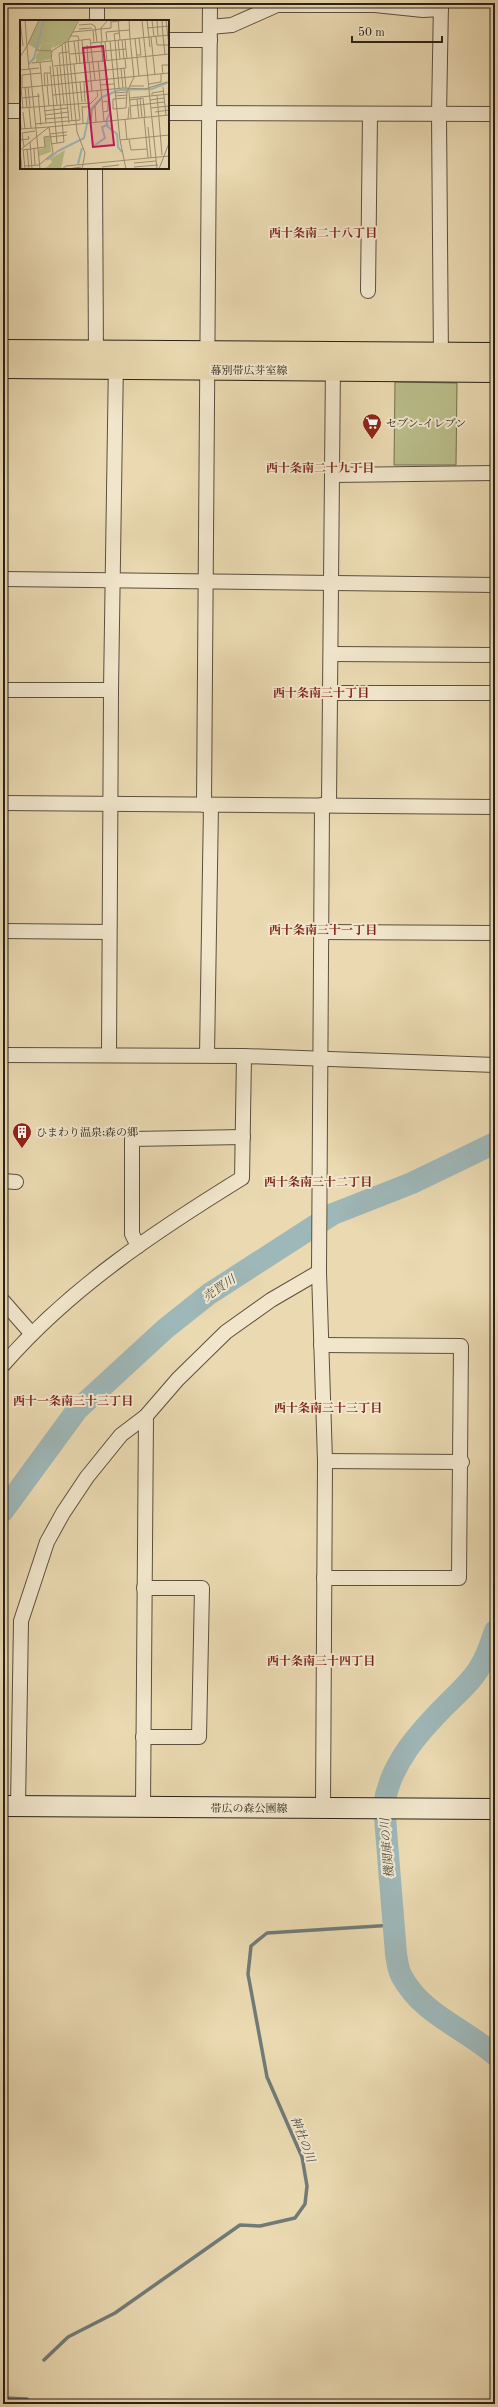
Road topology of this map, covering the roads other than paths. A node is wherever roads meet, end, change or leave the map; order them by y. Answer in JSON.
{"nodes":[{"id":1,"x":97,"y":3,"type":"edge"},
{"id":2,"x":210,"y":3,"type":"edge"},
{"id":3,"x":441,"y":6,"type":"edge"},
{"id":4,"x":97,"y":20,"type":"edge"},
{"id":5,"x":210,"y":33,"type":"junction"},
{"id":6,"x":169,"y":40,"type":"edge"},
{"id":7,"x":3,"y":111,"type":"edge"},
{"id":8,"x":20,"y":112,"type":"edge"},
{"id":9,"x":169,"y":113,"type":"edge"},
{"id":10,"x":209,"y":114,"type":"junction"},
{"id":11,"x":370,"y":114,"type":"junction"},
{"id":12,"x":439,"y":114,"type":"junction"},
{"id":13,"x":495,"y":114,"type":"edge"},
{"id":14,"x":95,"y":169,"type":"edge"},
{"id":15,"x":368,"y":292,"type":"dead end"},
{"id":16,"x":3,"y":351,"type":"edge"},
{"id":17,"x":495,"y":354,"type":"edge"},
{"id":18,"x":106,"y":360,"type":"junction"},
{"id":19,"x":207,"y":361,"type":"junction"},
{"id":20,"x":333,"y":361,"type":"junction"},
{"id":21,"x":441,"y":362,"type":"junction"},
{"id":22,"x":3,"y":368,"type":"edge"},
{"id":23,"x":495,"y":371,"type":"edge"},
{"id":24,"x":495,"y":473,"type":"edge"},
{"id":25,"x":333,"y":475,"type":"junction"},
{"id":26,"x":3,"y":579,"type":"edge"},
{"id":27,"x":113,"y":580,"type":"junction"},
{"id":28,"x":206,"y":583,"type":"junction"},
{"id":29,"x":332,"y":583,"type":"junction"},
{"id":30,"x":495,"y":585,"type":"edge"},
{"id":31,"x":331,"y":654,"type":"junction"},
{"id":32,"x":495,"y":655,"type":"edge"},
{"id":33,"x":3,"y":690,"type":"edge"},
{"id":34,"x":111,"y":690,"type":"junction"},
{"id":35,"x":330,"y":693,"type":"junction"},
{"id":36,"x":495,"y":693,"type":"edge"},
{"id":37,"x":3,"y":803,"type":"edge"},
{"id":38,"x":110,"y":804,"type":"junction"},
{"id":39,"x":325,"y":804,"type":"junction"},
{"id":40,"x":207,"y":805,"type":"junction"},
{"id":41,"x":495,"y":807,"type":"edge"},
{"id":42,"x":3,"y":931,"type":"edge"},
{"id":43,"x":109,"y":932,"type":"junction"},
{"id":44,"x":321,"y":932,"type":"junction"},
{"id":45,"x":495,"y":933,"type":"edge"},
{"id":46,"x":3,"y":1055,"type":"edge"},
{"id":47,"x":109,"y":1055,"type":"junction"},
{"id":48,"x":207,"y":1055,"type":"junction"},
{"id":49,"x":244,"y":1056,"type":"junction"},
{"id":50,"x":320,"y":1058,"type":"junction"},
{"id":51,"x":495,"y":1064,"type":"edge"},
{"id":52,"x":243,"y":1137,"type":"junction"},
{"id":53,"x":138,"y":1246,"type":"junction"},
{"id":54,"x":319,"y":1269,"type":"junction"},
{"id":55,"x":3,"y":1301,"type":"edge"},
{"id":56,"x":31,"y":1333,"type":"junction"},
{"id":57,"x":321,"y":1345,"type":"junction"},
{"id":58,"x":3,"y":1365,"type":"edge"},
{"id":59,"x":146,"y":1416,"type":"junction"},
{"id":60,"x":325,"y":1461,"type":"junction"},
{"id":61,"x":462,"y":1462,"type":"junction"},
{"id":62,"x":324,"y":1578,"type":"junction"},
{"id":63,"x":144,"y":1588,"type":"junction"},
{"id":64,"x":143,"y":1737,"type":"junction"},
{"id":65,"x":11,"y":1806,"type":"edge"},
{"id":66,"x":143,"y":1807,"type":"junction"},
{"id":67,"x":323,"y":1808,"type":"junction"},
{"id":68,"x":495,"y":1809,"type":"edge"}],
"edges":[{"from":1,"to":4,"type":"street"},
{"from":2,"to":5,"type":"street"},
{"from":3,"to":5,"type":"street"},
{"from":3,"to":12,"type":"street"},
{"from":5,"to":6,"type":"street"},
{"from":5,"to":10,"type":"street"},
{"from":7,"to":8,"type":"street"},
{"from":9,"to":10,"type":"street"},
{"from":10,"to":11,"type":"street"},
{"from":10,"to":19,"type":"street"},
{"from":11,"to":12,"type":"street"},
{"from":11,"to":15,"type":"street"},
{"from":12,"to":13,"type":"street"},
{"from":12,"to":21,"type":"street"},
{"from":14,"to":18,"type":"street"},
{"from":16,"to":18,"type":"main road","name":"幕別帯広芽室線"},
{"from":17,"to":21,"type":"main road","name":"幕別帯広芽室線"},
{"from":18,"to":19,"type":"main road","name":"幕別帯広芽室線"},
{"from":18,"to":22,"type":"main road","name":"幕別帯広芽室線"},
{"from":18,"to":27,"type":"street"},
{"from":19,"to":20,"type":"main road","name":"幕別帯広芽室線"},
{"from":19,"to":28,"type":"street"},
{"from":20,"to":21,"type":"main road","name":"幕別帯広芽室線"},
{"from":20,"to":25,"type":"street"},
{"from":21,"to":23,"type":"main road","name":"幕別帯広芽室線"},
{"from":24,"to":25,"type":"street"},
{"from":25,"to":29,"type":"street"},
{"from":26,"to":27,"type":"street"},
{"from":27,"to":28,"type":"street"},
{"from":27,"to":34,"type":"street"},
{"from":28,"to":29,"type":"street"},
{"from":28,"to":40,"type":"street"},
{"from":29,"to":30,"type":"street"},
{"from":29,"to":31,"type":"street"},
{"from":31,"to":32,"type":"street"},
{"from":31,"to":35,"type":"street"},
{"from":33,"to":34,"type":"street"},
{"from":34,"to":38,"type":"street"},
{"from":35,"to":36,"type":"street"},
{"from":35,"to":39,"type":"street"},
{"from":37,"to":38,"type":"street"},
{"from":38,"to":40,"type":"street"},
{"from":38,"to":43,"type":"street"},
{"from":39,"to":40,"type":"street"},
{"from":39,"to":41,"type":"street"},
{"from":39,"to":44,"type":"street"},
{"from":40,"to":48,"type":"street"},
{"from":42,"to":43,"type":"street"},
{"from":43,"to":47,"type":"street"},
{"from":44,"to":45,"type":"street"},
{"from":44,"to":50,"type":"street"},
{"from":46,"to":47,"type":"street"},
{"from":47,"to":48,"type":"street"},
{"from":48,"to":49,"type":"street"},
{"from":49,"to":50,"type":"street"},
{"from":49,"to":52,"type":"street"},
{"from":50,"to":51,"type":"street"},
{"from":50,"to":54,"type":"street"},
{"from":52,"to":53,"type":"street"},
{"from":52,"to":53,"type":"street"},
{"from":53,"to":56,"type":"street"},
{"from":54,"to":57,"type":"street"},
{"from":54,"to":59,"type":"street"},
{"from":55,"to":56,"type":"street"},
{"from":56,"to":58,"type":"street"},
{"from":57,"to":60,"type":"street"},
{"from":57,"to":61,"type":"street"},
{"from":59,"to":63,"type":"street"},
{"from":59,"to":65,"type":"street"},
{"from":60,"to":61,"type":"street"},
{"from":60,"to":62,"type":"street"},
{"from":61,"to":62,"type":"street"},
{"from":62,"to":67,"type":"street"},
{"from":63,"to":64,"type":"street"},
{"from":63,"to":64,"type":"street"},
{"from":64,"to":66,"type":"street"},
{"from":65,"to":66,"type":"main road","name":"帯広の森公園線"},
{"from":66,"to":67,"type":"main road","name":"帯広の森公園線"},
{"from":67,"to":68,"type":"main road","name":"帯広の森公園線"}]}
